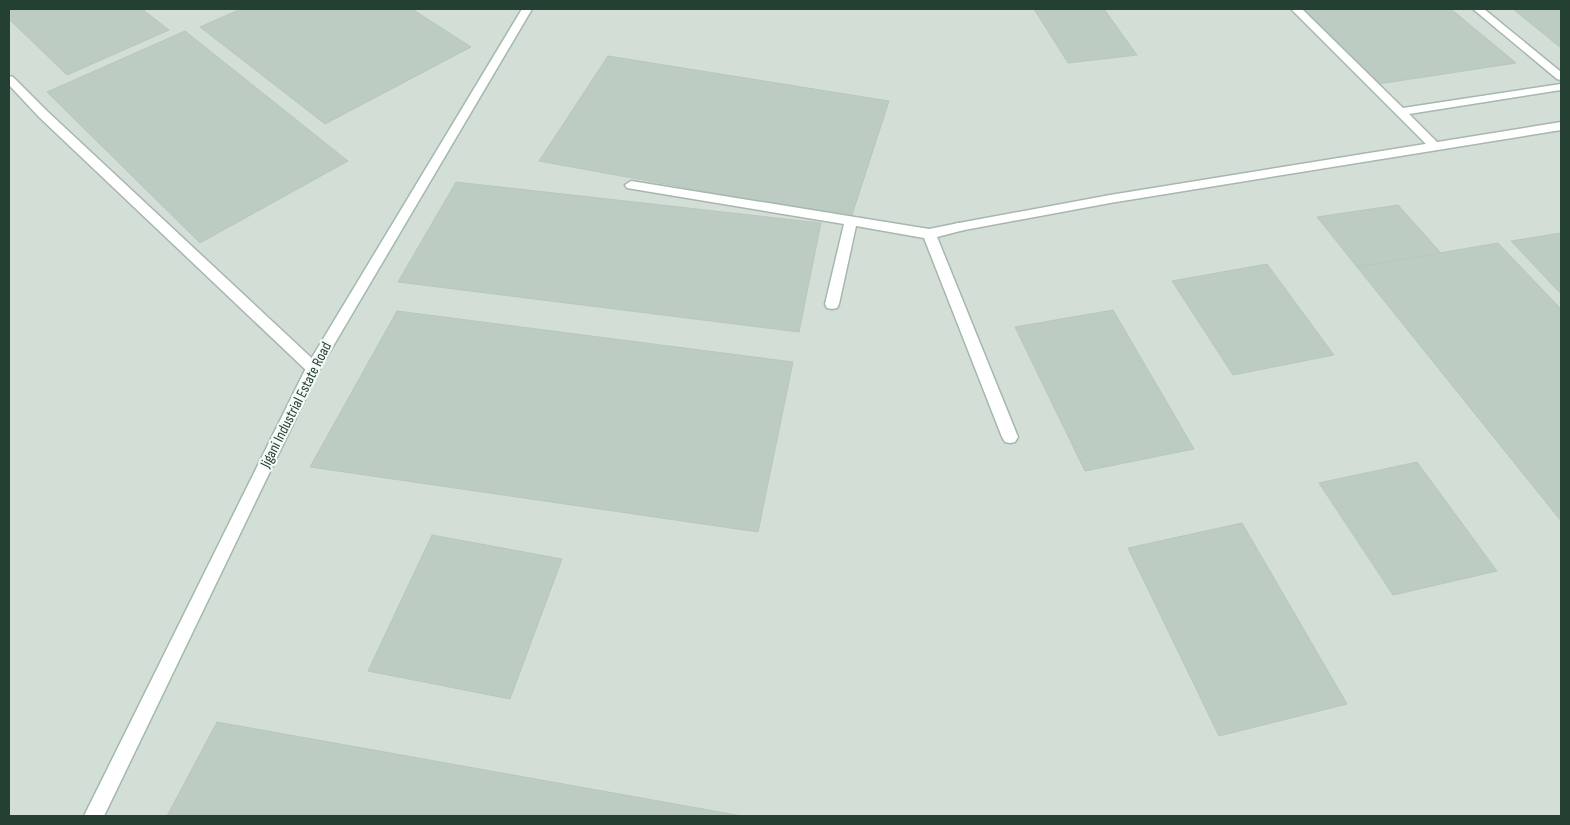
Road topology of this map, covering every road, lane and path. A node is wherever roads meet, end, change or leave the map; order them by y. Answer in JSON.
{"nodes":[{"id":1,"x":527,"y":9,"type":"edge"},
{"id":2,"x":1296,"y":9,"type":"edge"},
{"id":3,"x":1478,"y":9,"type":"edge"},
{"id":4,"x":1561,"y":77,"type":"edge"},
{"id":5,"x":9,"y":79,"type":"edge"},
{"id":6,"x":1561,"y":87,"type":"edge"},
{"id":7,"x":1400,"y":112,"type":"junction"},
{"id":8,"x":1561,"y":126,"type":"edge"},
{"id":9,"x":1435,"y":146,"type":"junction"},
{"id":10,"x":631,"y":185,"type":"dead end"},
{"id":11,"x":851,"y":222,"type":"junction"},
{"id":12,"x":929,"y":234,"type":"junction"},
{"id":13,"x":832,"y":304,"type":"dead end"},
{"id":14,"x":313,"y":368,"type":"junction"},
{"id":15,"x":1010,"y":437,"type":"dead end"},
{"id":16,"x":94,"y":816,"type":"edge"}],
"edges":[{"from":1,"to":14,"type":"street","name":"Jigani Industrial Estate Road"},
{"from":2,"to":7,"type":"street"},
{"from":3,"to":4,"type":"street"},
{"from":5,"to":14,"type":"street"},
{"from":6,"to":7,"type":"street"},
{"from":7,"to":9,"type":"street"},
{"from":8,"to":9,"type":"street"},
{"from":9,"to":12,"type":"street"},
{"from":10,"to":11,"type":"street"},
{"from":11,"to":12,"type":"street"},
{"from":11,"to":13,"type":"street"},
{"from":12,"to":15,"type":"street"},
{"from":14,"to":16,"type":"street","name":"Jigani Industrial Estate Road"}]}
